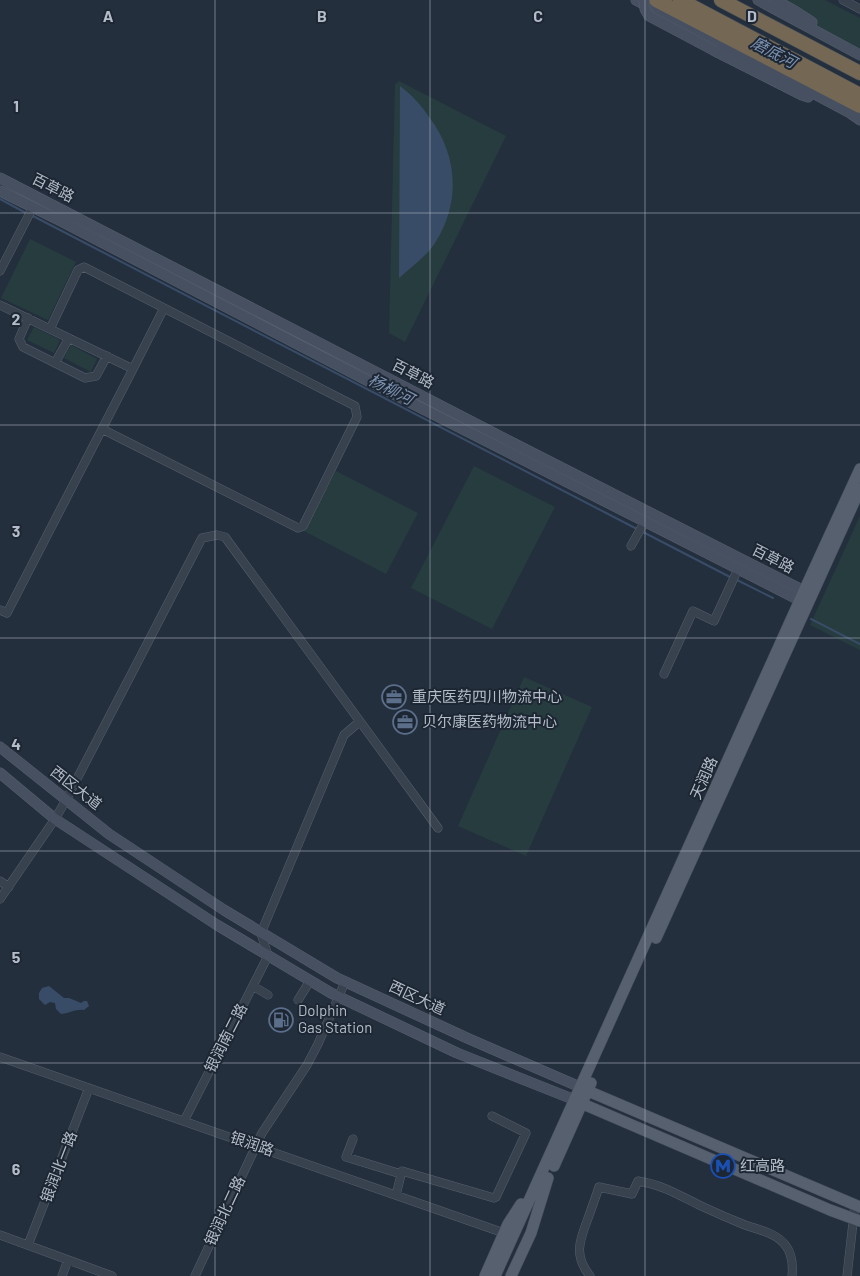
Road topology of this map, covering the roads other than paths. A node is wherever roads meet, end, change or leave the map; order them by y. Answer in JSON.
{"nodes":[{"id":1,"x":636,"y":0,"type":"edge"},
{"id":2,"x":644,"y":0,"type":"edge"},
{"id":3,"x":656,"y":0,"type":"edge"},
{"id":4,"x":680,"y":0,"type":"edge"},
{"id":5,"x":721,"y":0,"type":"edge"},
{"id":6,"x":740,"y":0,"type":"edge"},
{"id":7,"x":758,"y":0,"type":"edge"},
{"id":8,"x":774,"y":0,"type":"edge"},
{"id":9,"x":843,"y":0,"type":"edge"},
{"id":10,"x":860,"y":9,"type":"edge"},
{"id":11,"x":860,"y":55,"type":"edge"},
{"id":12,"x":860,"y":63,"type":"edge"},
{"id":13,"x":860,"y":73,"type":"edge"},
{"id":14,"x":860,"y":95,"type":"edge"},
{"id":15,"x":828,"y":102,"type":"junction"},
{"id":16,"x":860,"y":106,"type":"edge"},
{"id":17,"x":860,"y":120,"type":"edge"},
{"id":18,"x":0,"y":178,"type":"edge"},
{"id":19,"x":0,"y":191,"type":"edge"},
{"id":20,"x":30,"y":212,"type":"junction"},
{"id":21,"x":0,"y":271,"type":"edge"},
{"id":22,"x":0,"y":304,"type":"edge"},
{"id":23,"x":164,"y":308,"type":"junction"},
{"id":24,"x":28,"y":318,"type":"junction"},
{"id":25,"x":50,"y":329,"type":"junction"},
{"id":26,"x":69,"y":338,"type":"junction"},
{"id":27,"x":107,"y":356,"type":"junction"},
{"id":28,"x":55,"y":363,"type":"junction"},
{"id":29,"x":133,"y":369,"type":"junction"},
{"id":30,"x":102,"y":429,"type":"junction"},
{"id":31,"x":860,"y":469,"type":"edge"},
{"id":32,"x":860,"y":489,"type":"edge"},
{"id":33,"x":642,"y":527,"type":"junction"},
{"id":34,"x":631,"y":546,"type":"dead end"},
{"id":35,"x":735,"y":575,"type":"junction"},
{"id":36,"x":806,"y":598,"type":"junction"},
{"id":37,"x":0,"y":610,"type":"edge"},
{"id":38,"x":664,"y":674,"type":"dead end"},
{"id":39,"x":360,"y":722,"type":"junction"},
{"id":40,"x":0,"y":747,"type":"edge"},
{"id":41,"x":0,"y":773,"type":"edge"},
{"id":42,"x":66,"y":800,"type":"junction"},
{"id":43,"x":55,"y":819,"type":"junction"},
{"id":44,"x":438,"y":828,"type":"dead end"},
{"id":45,"x":0,"y":881,"type":"edge"},
{"id":46,"x":9,"y":887,"type":"junction"},
{"id":47,"x":0,"y":899,"type":"edge"},
{"id":48,"x":262,"y":933,"type":"junction"},
{"id":49,"x":268,"y":956,"type":"junction"},
{"id":50,"x":310,"y":981,"type":"junction"},
{"id":51,"x":348,"y":983,"type":"junction"},
{"id":52,"x":253,"y":986,"type":"junction"},
{"id":53,"x":268,"y":994,"type":"dead end"},
{"id":54,"x":341,"y":998,"type":"junction"},
{"id":55,"x":298,"y":1000,"type":"dead end"},
{"id":56,"x":0,"y":1057,"type":"edge"},
{"id":57,"x":89,"y":1088,"type":"junction"},
{"id":58,"x":584,"y":1089,"type":"junction"},
{"id":59,"x":579,"y":1102,"type":"junction"},
{"id":60,"x":492,"y":1116,"type":"dead end"},
{"id":61,"x":184,"y":1121,"type":"junction"},
{"id":62,"x":353,"y":1139,"type":"dead end"},
{"id":63,"x":256,"y":1146,"type":"junction"},
{"id":64,"x":401,"y":1174,"type":"junction"},
{"id":65,"x":545,"y":1176,"type":"junction"},
{"id":66,"x":396,"y":1195,"type":"junction"},
{"id":67,"x":858,"y":1206,"type":"edge"},
{"id":68,"x":856,"y":1220,"type":"edge"},
{"id":69,"x":504,"y":1233,"type":"junction"},
{"id":70,"x":0,"y":1235,"type":"edge"},
{"id":71,"x":28,"y":1245,"type":"junction"},
{"id":72,"x":68,"y":1260,"type":"junction"},
{"id":73,"x":512,"y":1275,"type":"edge"},
{"id":74,"x":62,"y":1276,"type":"edge"},
{"id":75,"x":112,"y":1276,"type":"edge"},
{"id":76,"x":194,"y":1276,"type":"edge"},
{"id":77,"x":485,"y":1276,"type":"edge"},
{"id":78,"x":495,"y":1276,"type":"edge"},
{"id":79,"x":590,"y":1276,"type":"edge"},
{"id":80,"x":792,"y":1276,"type":"edge"},
{"id":81,"x":847,"y":1276,"type":"edge"}],
"edges":[{"from":1,"to":15,"type":"main road"},
{"from":2,"to":15,"type":"main road","bridge":true},
{"from":3,"to":16,"type":"highway"},
{"from":4,"to":14,"type":"highway"},
{"from":5,"to":13,"type":"highway"},
{"from":6,"to":12,"type":"highway"},
{"from":7,"to":11,"type":"main road"},
{"from":8,"to":11,"type":"main road"},
{"from":9,"to":10,"type":"street"},
{"from":15,"to":17,"type":"main road"},
{"from":18,"to":36,"type":"main road","name":"百草路"},
{"from":19,"to":20,"type":"main road","name":"百草路"},
{"from":20,"to":21,"type":"street"},
{"from":20,"to":33,"type":"main road","name":"百草路"},
{"from":22,"to":24,"type":"street"},
{"from":23,"to":25,"type":"street"},
{"from":23,"to":29,"type":"street"},
{"from":23,"to":30,"type":"street"},
{"from":24,"to":25,"type":"street"},
{"from":24,"to":28,"type":"street"},
{"from":25,"to":26,"type":"street"},
{"from":26,"to":27,"type":"street"},
{"from":26,"to":28,"type":"street"},
{"from":27,"to":28,"type":"street"},
{"from":27,"to":29,"type":"street"},
{"from":29,"to":30,"type":"street"},
{"from":30,"to":37,"type":"street"},
{"from":31,"to":36,"type":"main road","name":"天润路"},
{"from":32,"to":36,"type":"main road","name":"天润路"},
{"from":33,"to":34,"type":"street"},
{"from":33,"to":35,"type":"main road","name":"百草路"},
{"from":35,"to":36,"type":"main road","name":"百草路"},
{"from":35,"to":38,"type":"street"},
{"from":36,"to":58,"type":"main road","name":"天润路"},
{"from":39,"to":42,"type":"street"},
{"from":39,"to":44,"type":"street"},
{"from":39,"to":48,"type":"street"},
{"from":40,"to":42,"type":"main road","name":"西区大道"},
{"from":41,"to":43,"type":"main road"},
{"from":42,"to":43,"type":"street"},
{"from":42,"to":48,"type":"main road","name":"西区大道"},
{"from":43,"to":46,"type":"street"},
{"from":43,"to":49,"type":"main road"},
{"from":45,"to":46,"type":"street"},
{"from":46,"to":47,"type":"street"},
{"from":48,"to":49,"type":"street"},
{"from":48,"to":51,"type":"main road","name":"西区大道"},
{"from":49,"to":50,"type":"main road"},
{"from":49,"to":52,"type":"street","name":"银润南二路"},
{"from":50,"to":54,"type":"main road"},
{"from":50,"to":55,"type":"street"},
{"from":51,"to":54,"type":"street","name":"银润北二路"},
{"from":51,"to":58,"type":"main road","name":"西区大道"},
{"from":52,"to":53,"type":"street"},
{"from":52,"to":61,"type":"street","name":"银润南二路"},
{"from":54,"to":59,"type":"main road"},
{"from":54,"to":63,"type":"street","name":"银润北二路"},
{"from":56,"to":57,"type":"street","name":"银润路"},
{"from":57,"to":61,"type":"street","name":"银润路"},
{"from":57,"to":71,"type":"street","name":"银润北一路"},
{"from":58,"to":59,"type":"main road"},
{"from":58,"to":67,"type":"main road","name":"西区大道"},
{"from":59,"to":65,"type":"main road"},
{"from":59,"to":68,"type":"main road"},
{"from":60,"to":64,"type":"street"},
{"from":61,"to":63,"type":"street","name":"银润路"},
{"from":62,"to":64,"type":"street"},
{"from":63,"to":66,"type":"street","name":"银润路"},
{"from":63,"to":76,"type":"street","name":"银润北二路"},
{"from":64,"to":66,"type":"street"},
{"from":65,"to":69,"type":"main road"},
{"from":65,"to":73,"type":"main road"},
{"from":65,"to":78,"type":"main road"},
{"from":66,"to":69,"type":"street","name":"银润路"},
{"from":67,"to":68,"type":"street"},
{"from":68,"to":81,"type":"street"},
{"from":69,"to":77,"type":"main road"},
{"from":70,"to":71,"type":"street"},
{"from":71,"to":72,"type":"street"},
{"from":72,"to":74,"type":"street"},
{"from":72,"to":75,"type":"street"},
{"from":79,"to":80,"type":"street"}]}
